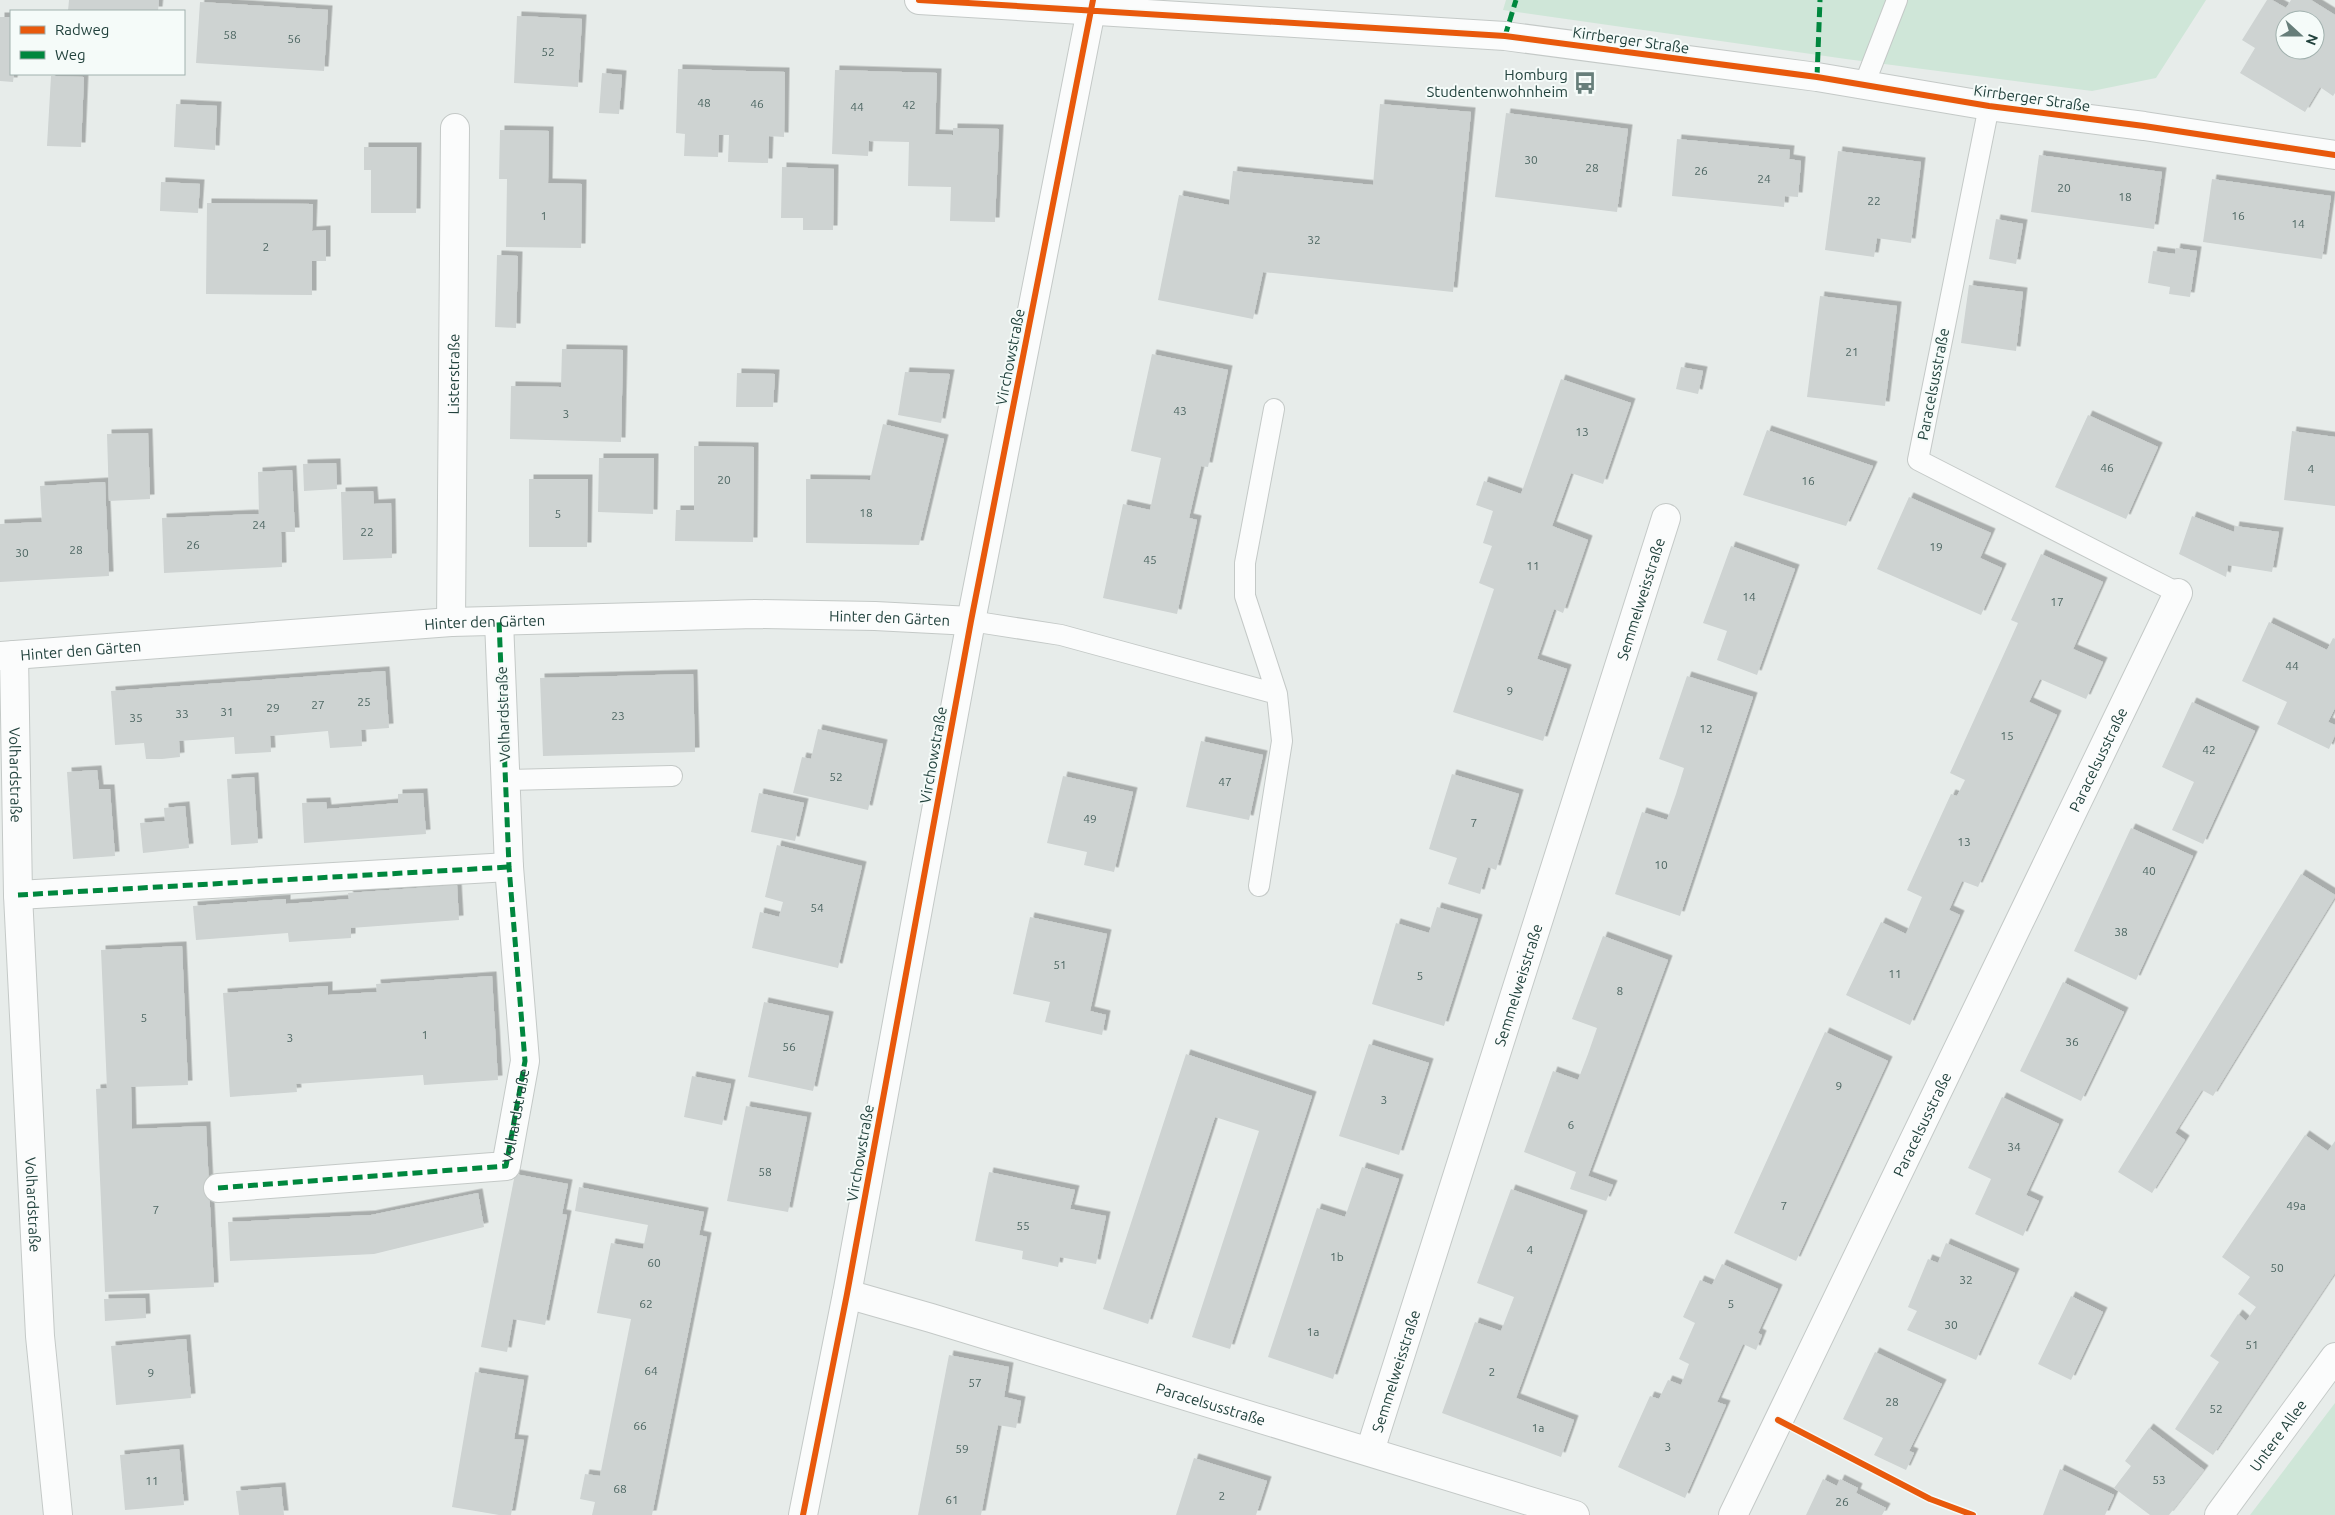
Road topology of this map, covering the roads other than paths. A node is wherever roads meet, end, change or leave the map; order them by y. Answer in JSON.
{"nodes":[{"id":1,"x":919,"y":0,"type":"edge"},
{"id":2,"x":1897,"y":0,"type":"edge"},
{"id":3,"x":1092,"y":5,"type":"edge"},
{"id":4,"x":1864,"y":85,"type":"junction"},
{"id":5,"x":1989,"y":106,"type":"junction"},
{"id":6,"x":455,"y":128,"type":"dead end"},
{"id":7,"x":2335,"y":155,"type":"edge"},
{"id":8,"x":1274,"y":409,"type":"dead end"},
{"id":9,"x":1666,"y":518,"type":"dead end"},
{"id":10,"x":2178,"y":593,"type":"joint"},
{"id":11,"x":500,"y":621,"type":"junction"},
{"id":12,"x":451,"y":622,"type":"junction"},
{"id":13,"x":971,"y":622,"type":"junction"},
{"id":14,"x":7,"y":656,"type":"edge"},
{"id":15,"x":1277,"y":694,"type":"junction"},
{"id":16,"x":672,"y":776,"type":"dead end"},
{"id":17,"x":506,"y":780,"type":"junction"},
{"id":18,"x":509,"y":867,"type":"junction"},
{"id":19,"x":1259,"y":886,"type":"dead end"},
{"id":20,"x":18,"y":895,"type":"junction"},
{"id":21,"x":218,"y":1188,"type":"dead end"},
{"id":22,"x":847,"y":1294,"type":"junction"},
{"id":23,"x":2335,"y":1356,"type":"edge"},
{"id":24,"x":1370,"y":1451,"type":"junction"},
{"id":25,"x":58,"y":1515,"type":"edge"},
{"id":26,"x":803,"y":1515,"type":"edge"},
{"id":27,"x":1575,"y":1515,"type":"edge"},
{"id":28,"x":1733,"y":1515,"type":"edge"},
{"id":29,"x":2219,"y":1515,"type":"edge"}],
"edges":[{"from":1,"to":3,"type":"street","name":"Kirrberger Straße"},
{"from":2,"to":4,"type":"lane"},
{"from":3,"to":4,"type":"street","name":"Kirrberger Straße"},
{"from":3,"to":13,"type":"street","name":"Virchowstraße"},
{"from":4,"to":5,"type":"street","name":"Kirrberger Straße"},
{"from":5,"to":7,"type":"street","name":"Kirrberger Straße"},
{"from":5,"to":10,"type":"lane","name":"Paracelsusstraße"},
{"from":6,"to":12,"type":"street","name":"Listerstraße"},
{"from":8,"to":15,"type":"lane"},
{"from":9,"to":24,"type":"street","name":"Semmelweisstraße"},
{"from":10,"to":28,"type":"street","name":"Paracelsusstraße"},
{"from":11,"to":12,"type":"street","name":"Hinter den Gärten"},
{"from":11,"to":13,"type":"street","name":"Hinter den Gärten"},
{"from":11,"to":17,"type":"street","name":"Volhardstraße"},
{"from":12,"to":14,"type":"street","name":"Hinter den Gärten"},
{"from":13,"to":15,"type":"lane"},
{"from":13,"to":22,"type":"street","name":"Virchowstraße"},
{"from":14,"to":20,"type":"street","name":"Volhardstraße"},
{"from":15,"to":19,"type":"lane"},
{"from":16,"to":17,"type":"lane"},
{"from":17,"to":18,"type":"street","name":"Volhardstraße"},
{"from":18,"to":20,"type":"street"},
{"from":18,"to":21,"type":"street","name":"Volhardstraße"},
{"from":20,"to":25,"type":"street","name":"Volhardstraße"},
{"from":22,"to":24,"type":"street","name":"Paracelsusstraße"},
{"from":22,"to":26,"type":"street","name":"Virchowstraße"},
{"from":23,"to":29,"type":"street","name":"Untere Allee"},
{"from":24,"to":27,"type":"street","name":"Paracelsusstraße"}]}
